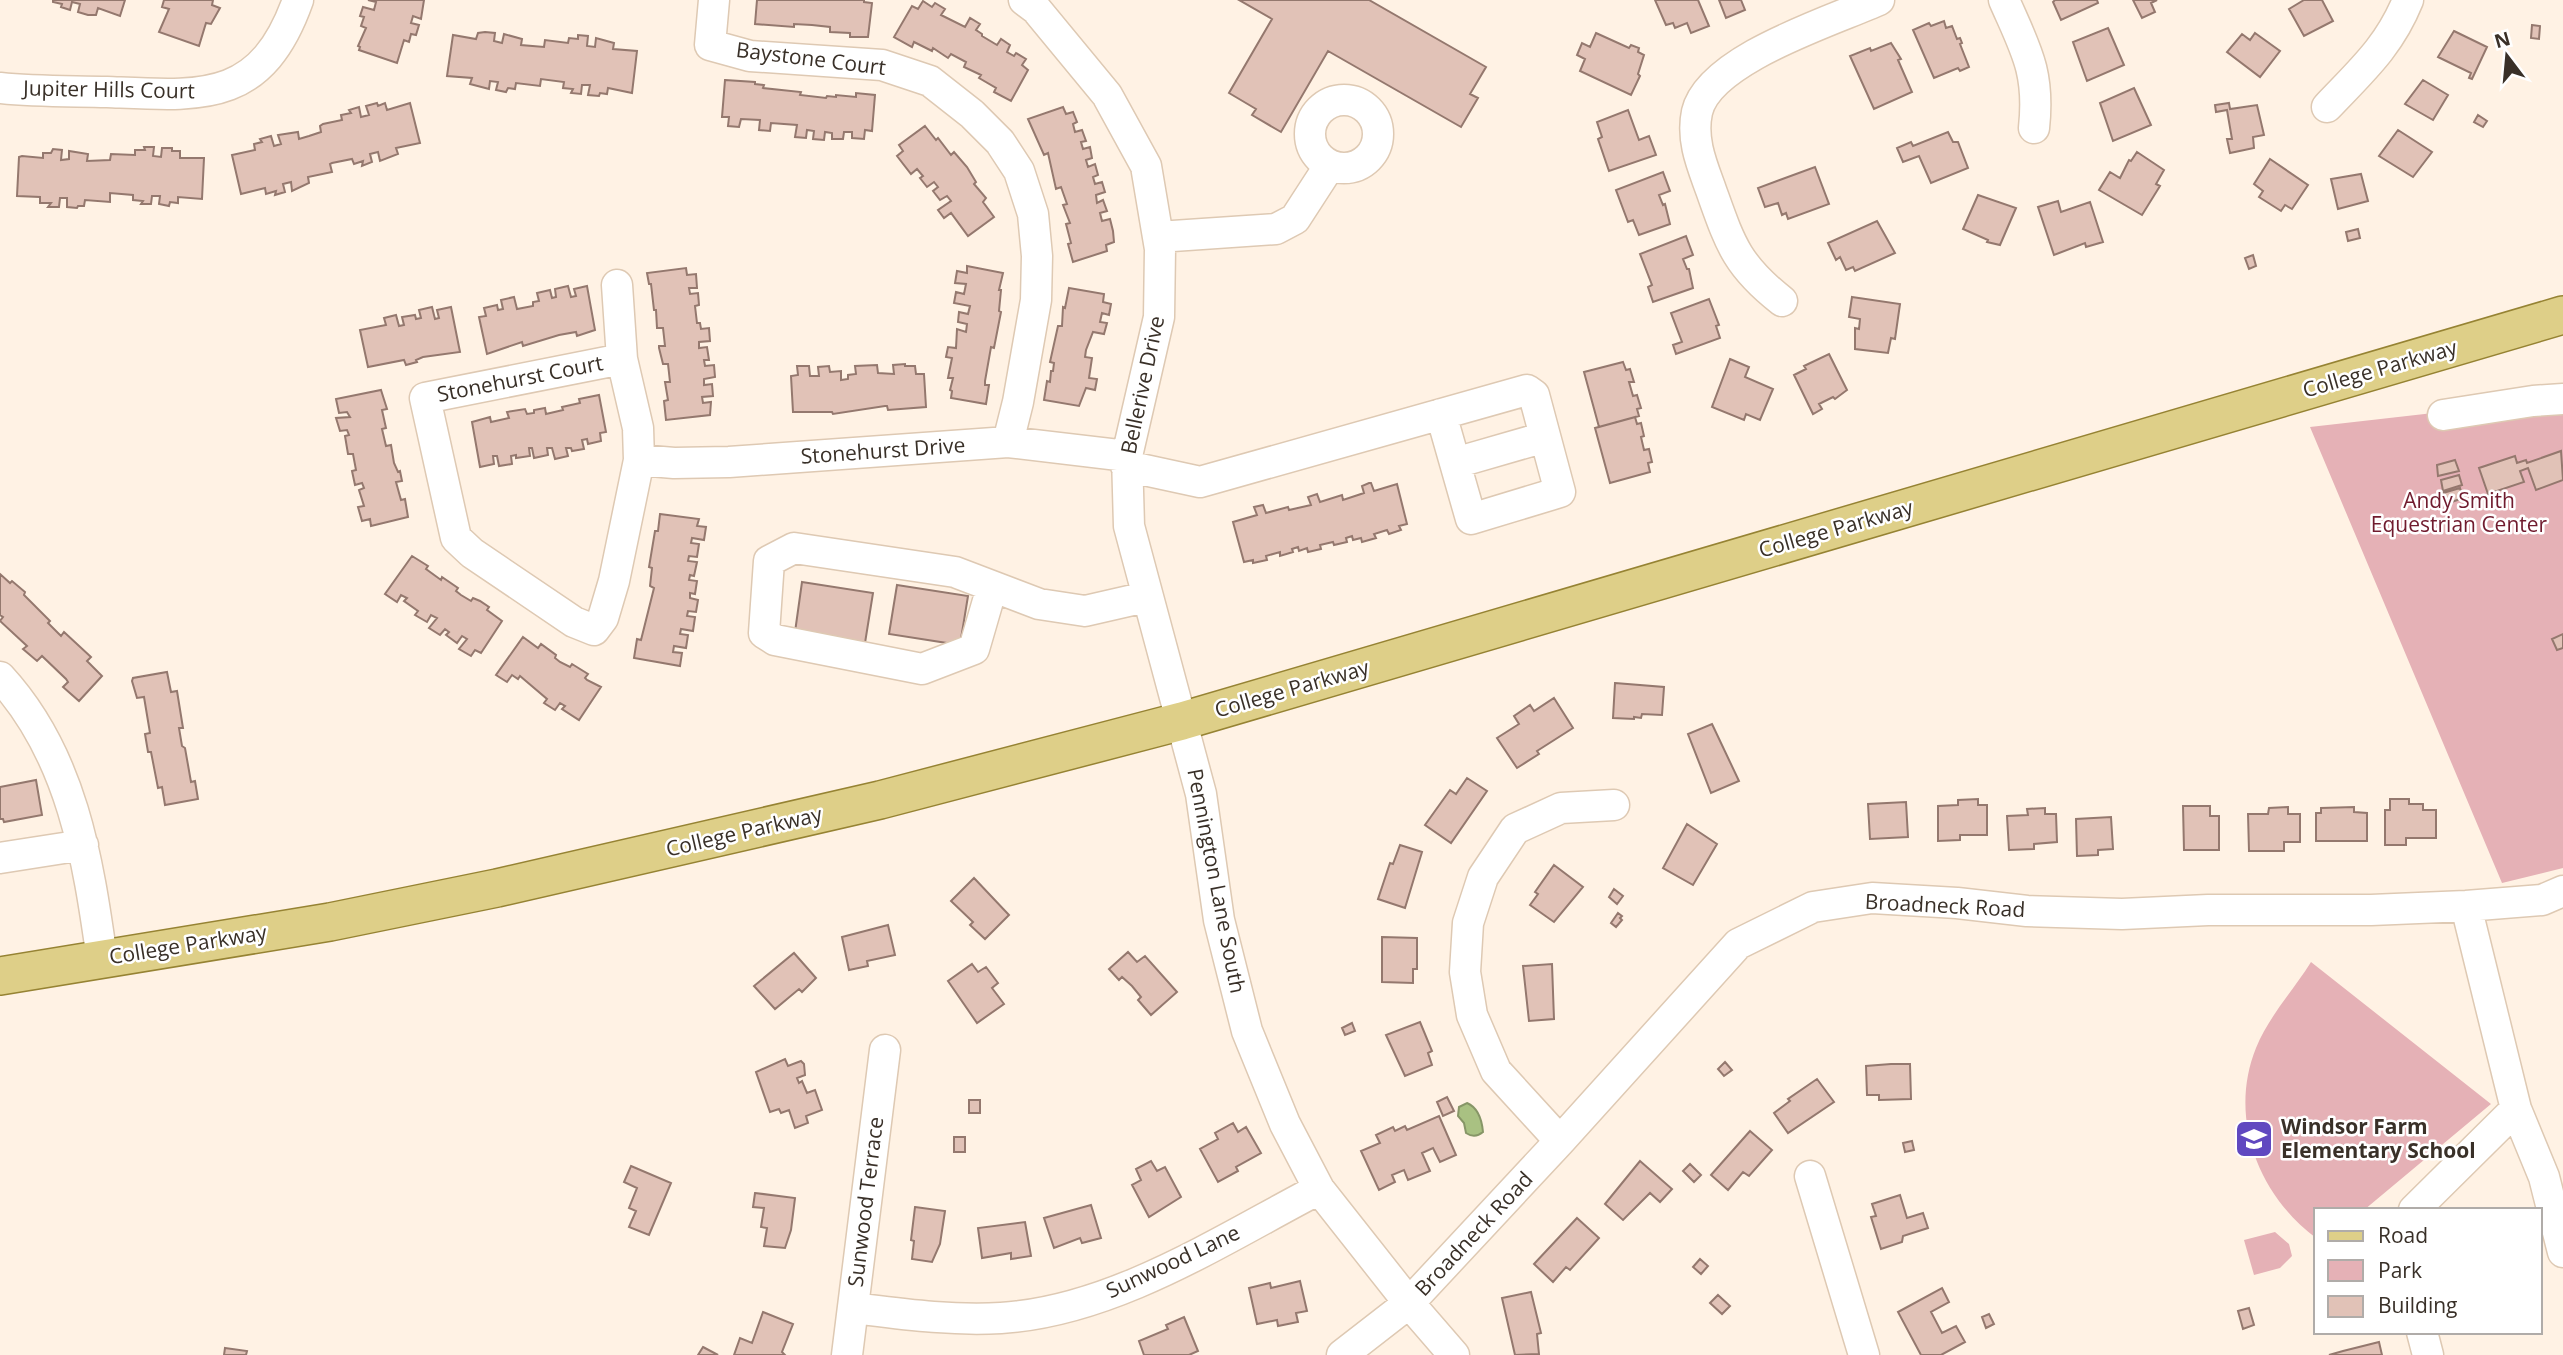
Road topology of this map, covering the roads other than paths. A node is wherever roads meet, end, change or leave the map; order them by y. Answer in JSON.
{"nodes":[{"id":1,"x":298,"y":0,"type":"edge"},
{"id":2,"x":714,"y":0,"type":"edge"},
{"id":3,"x":1024,"y":0,"type":"edge"},
{"id":4,"x":1879,"y":0,"type":"edge"},
{"id":5,"x":2004,"y":0,"type":"edge"},
{"id":6,"x":2409,"y":0,"type":"edge"},
{"id":7,"x":0,"y":88,"type":"edge"},
{"id":8,"x":2326,"y":107,"type":"dead end"},
{"id":9,"x":2034,"y":128,"type":"dead end"},
{"id":10,"x":1330,"y":165,"type":"dead end"},
{"id":11,"x":1158,"y":237,"type":"junction"},
{"id":12,"x":617,"y":285,"type":"dead end"},
{"id":13,"x":1782,"y":301,"type":"dead end"},
{"id":14,"x":2563,"y":315,"type":"edge"},
{"id":15,"x":622,"y":359,"type":"junction"},
{"id":16,"x":2563,"y":399,"type":"edge"},
{"id":17,"x":1441,"y":414,"type":"junction"},
{"id":18,"x":2444,"y":415,"type":"dead end"},
{"id":19,"x":1545,"y":438,"type":"junction"},
{"id":20,"x":1008,"y":442,"type":"junction"},
{"id":21,"x":639,"y":460,"type":"junction"},
{"id":22,"x":1126,"y":461,"type":"junction"},
{"id":23,"x":1455,"y":463,"type":"junction"},
{"id":24,"x":992,"y":587,"type":"junction"},
{"id":25,"x":1146,"y":597,"type":"junction"},
{"id":26,"x":0,"y":677,"type":"edge"},
{"id":27,"x":1182,"y":721,"type":"junction"},
{"id":28,"x":1614,"y":805,"type":"dead end"},
{"id":29,"x":83,"y":845,"type":"junction"},
{"id":30,"x":0,"y":858,"type":"edge"},
{"id":31,"x":2563,"y":891,"type":"edge"},
{"id":32,"x":2466,"y":906,"type":"junction"},
{"id":33,"x":102,"y":959,"type":"junction"},
{"id":34,"x":0,"y":976,"type":"edge"},
{"id":35,"x":884,"y":1050,"type":"dead end"},
{"id":36,"x":2515,"y":1108,"type":"junction"},
{"id":37,"x":1560,"y":1141,"type":"junction"},
{"id":38,"x":1810,"y":1176,"type":"dead end"},
{"id":39,"x":1319,"y":1189,"type":"junction"},
{"id":40,"x":2416,"y":1208,"type":"edge"},
{"id":41,"x":2563,"y":1252,"type":"edge"},
{"id":42,"x":1409,"y":1303,"type":"junction"},
{"id":43,"x":853,"y":1308,"type":"junction"},
{"id":44,"x":2423,"y":1334,"type":"edge"},
{"id":45,"x":847,"y":1355,"type":"edge"},
{"id":46,"x":1342,"y":1355,"type":"edge"},
{"id":47,"x":1454,"y":1355,"type":"edge"},
{"id":48,"x":1864,"y":1355,"type":"edge"},
{"id":49,"x":2428,"y":1355,"type":"edge"}],
"edges":[{"from":1,"to":7,"type":"street","name":"Jupiter Hills Court"},
{"from":2,"to":20,"type":"street","name":"Baystone Court"},
{"from":3,"to":11,"type":"street","name":"Bellerive Drive"},
{"from":4,"to":13,"type":"street"},
{"from":5,"to":9,"type":"street"},
{"from":6,"to":8,"type":"street"},
{"from":10,"to":11,"type":"street"},
{"from":11,"to":22,"type":"street","name":"Bellerive Drive"},
{"from":12,"to":15,"type":"street"},
{"from":14,"to":27,"type":"main road","name":"College Parkway"},
{"from":15,"to":21,"type":"street","name":"Stonehurst Court"},
{"from":15,"to":21,"type":"street","name":"Stonehurst Court"},
{"from":16,"to":18,"type":"street"},
{"from":17,"to":19,"type":"street","name":"Stonehurst Drive"},
{"from":17,"to":22,"type":"street","name":"Stonehurst Drive"},
{"from":17,"to":23,"type":"street"},
{"from":19,"to":23,"type":"street"},
{"from":19,"to":23,"type":"street"},
{"from":20,"to":21,"type":"street","name":"Stonehurst Drive"},
{"from":20,"to":22,"type":"street","name":"Stonehurst Drive"},
{"from":22,"to":25,"type":"street","name":"Bellerive Drive"},
{"from":24,"to":24,"type":"street"},
{"from":24,"to":25,"type":"street"},
{"from":25,"to":27,"type":"street","name":"Bellerive Drive"},
{"from":26,"to":29,"type":"street"},
{"from":27,"to":33,"type":"main road","name":"College Parkway"},
{"from":27,"to":39,"type":"street","name":"Pennington Lane South"},
{"from":28,"to":37,"type":"street"},
{"from":29,"to":30,"type":"street"},
{"from":29,"to":33,"type":"street"},
{"from":31,"to":32,"type":"street","name":"Broadneck Road"},
{"from":32,"to":36,"type":"street"},
{"from":32,"to":37,"type":"street","name":"Broadneck Road"},
{"from":33,"to":34,"type":"main road","name":"College Parkway"},
{"from":35,"to":43,"type":"street","name":"Sunwood Terrace"},
{"from":36,"to":40,"type":"street"},
{"from":36,"to":41,"type":"street"},
{"from":37,"to":42,"type":"street","name":"Broadneck Road"},
{"from":38,"to":48,"type":"street"},
{"from":39,"to":42,"type":"street","name":"Pennington Lane South"},
{"from":39,"to":43,"type":"street","name":"Sunwood Lane"},
{"from":42,"to":46,"type":"street","name":"Broadneck Road"},
{"from":42,"to":47,"type":"street","name":"Pennington Lane South"},
{"from":43,"to":45,"type":"street","name":"Sunwood Terrace"},
{"from":44,"to":49,"type":"street"}]}
